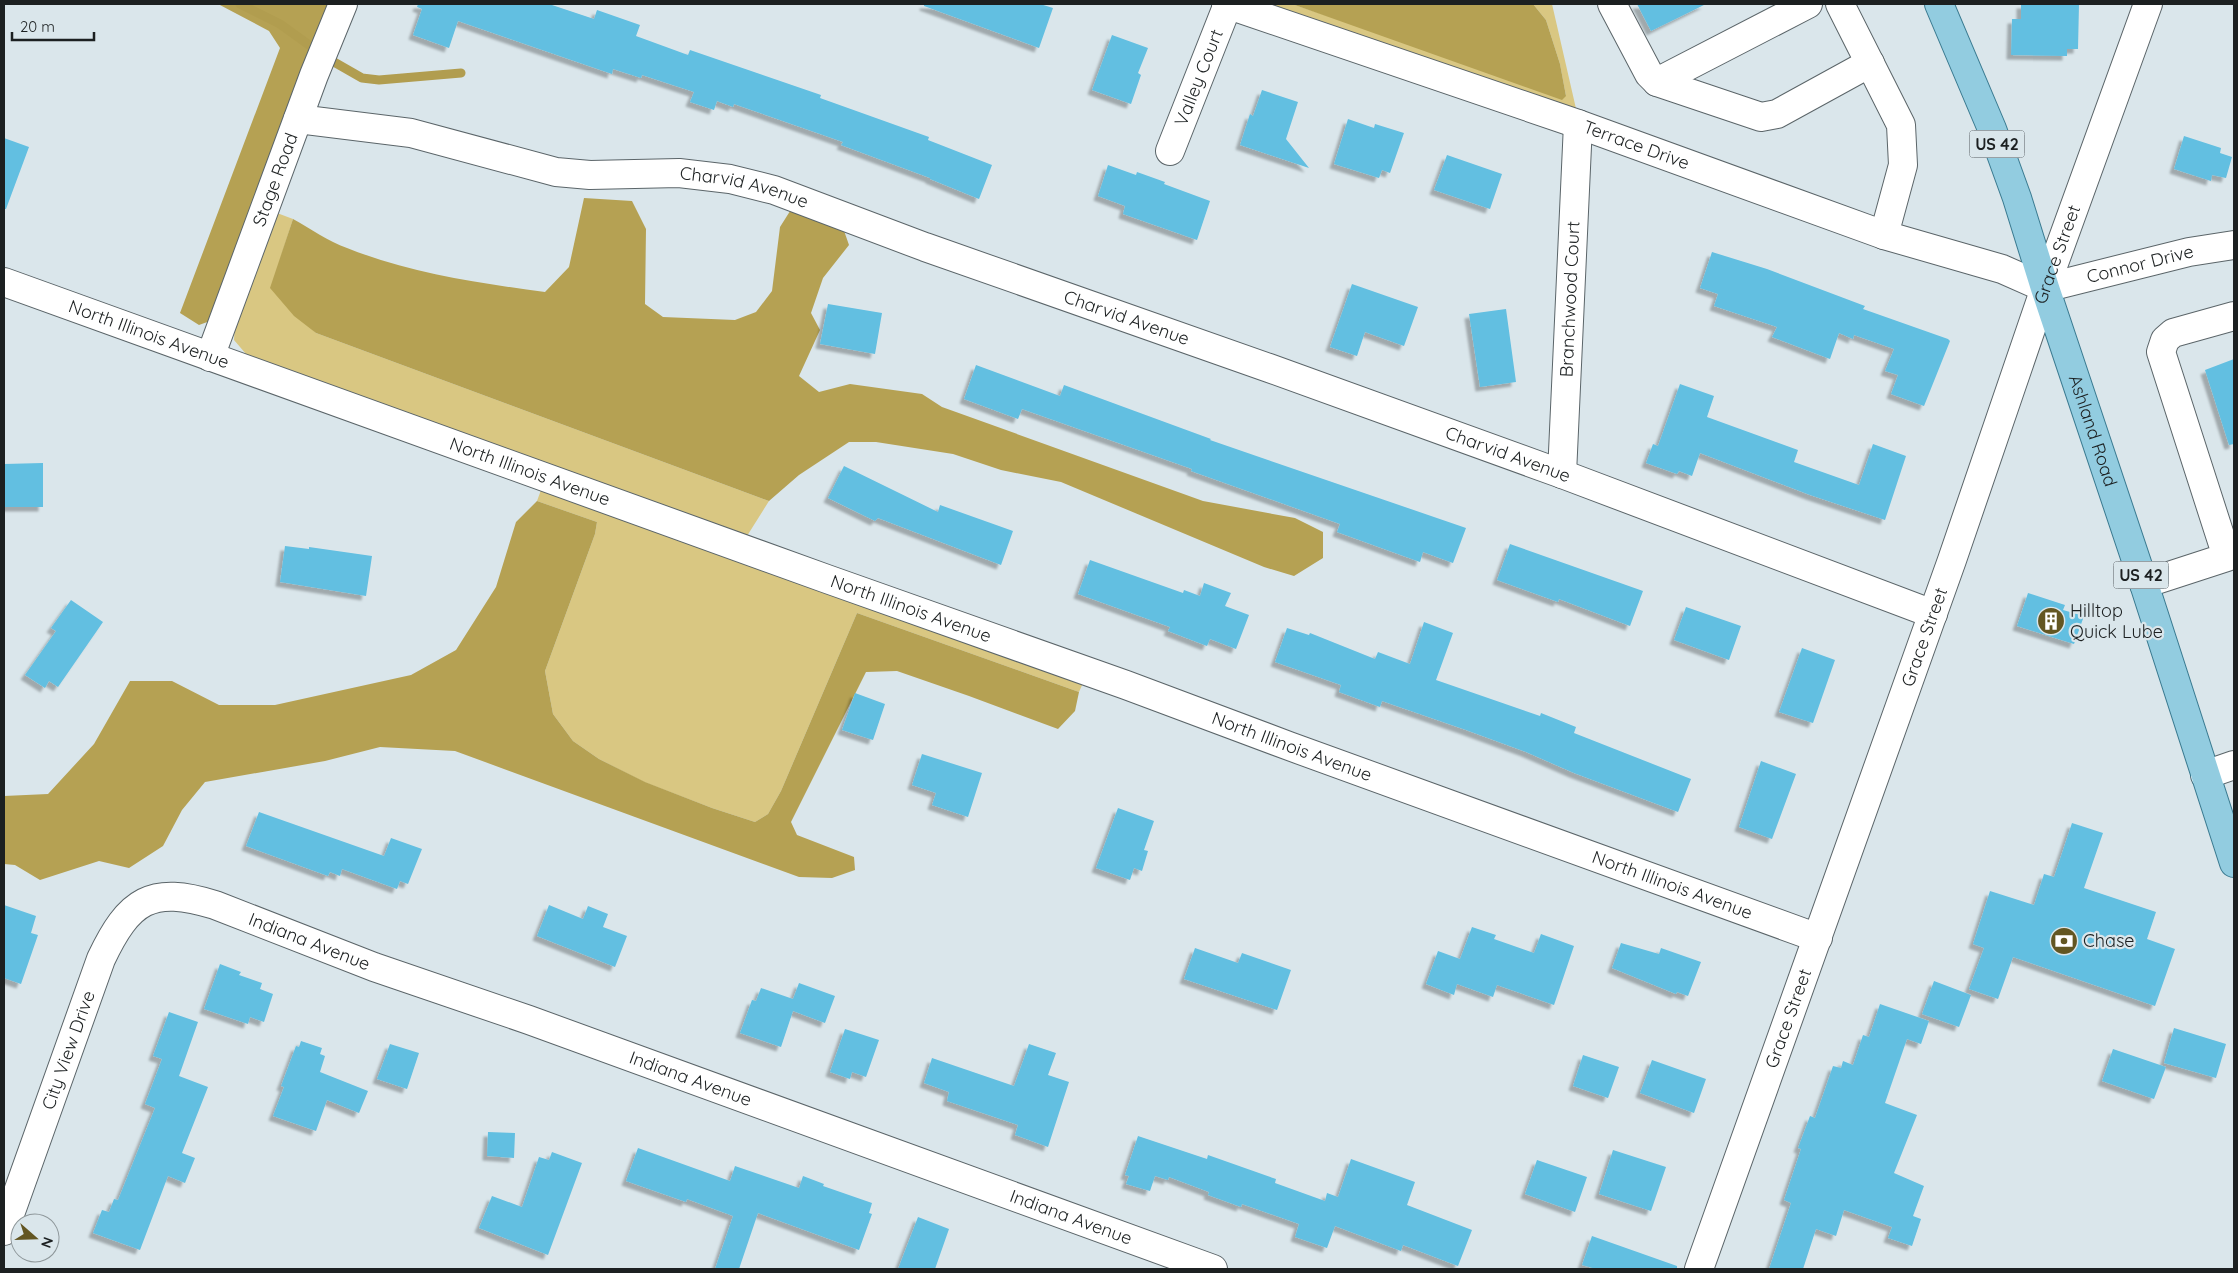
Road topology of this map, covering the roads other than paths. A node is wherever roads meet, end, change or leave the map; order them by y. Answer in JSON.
{"nodes":[{"id":1,"x":343,"y":4,"type":"edge"},
{"id":2,"x":1227,"y":4,"type":"edge"},
{"id":3,"x":1612,"y":4,"type":"edge"},
{"id":4,"x":1808,"y":4,"type":"edge"},
{"id":5,"x":1840,"y":4,"type":"edge"},
{"id":6,"x":1939,"y":4,"type":"edge"},
{"id":7,"x":2148,"y":4,"type":"edge"},
{"id":8,"x":1870,"y":63,"type":"junction"},
{"id":9,"x":1657,"y":82,"type":"junction"},
{"id":10,"x":298,"y":119,"type":"junction"},
{"id":11,"x":1578,"y":124,"type":"junction"},
{"id":12,"x":1170,"y":151,"type":"dead end"},
{"id":13,"x":1884,"y":235,"type":"junction"},
{"id":14,"x":2234,"y":246,"type":"edge"},
{"id":15,"x":4,"y":282,"type":"edge"},
{"id":16,"x":2045,"y":288,"type":"junction"},
{"id":17,"x":2234,"y":316,"type":"edge"},
{"id":18,"x":210,"y":356,"type":"junction"},
{"id":19,"x":1562,"y":474,"type":"junction"},
{"id":20,"x":2230,"y":556,"type":"edge"},
{"id":21,"x":2144,"y":584,"type":"junction"},
{"id":22,"x":1933,"y":614,"type":"junction"},
{"id":23,"x":2234,"y":765,"type":"edge"},
{"id":24,"x":2205,"y":775,"type":"junction"},
{"id":25,"x":2234,"y":863,"type":"edge"},
{"id":26,"x":167,"y":896,"type":"joint"},
{"id":27,"x":1818,"y":938,"type":"junction"},
{"id":28,"x":4,"y":1231,"type":"edge"},
{"id":29,"x":1212,"y":1269,"type":"edge"},
{"id":30,"x":1699,"y":1269,"type":"edge"}],
"edges":[{"from":1,"to":10,"type":"street","name":"Stage Road"},
{"from":2,"to":11,"type":"street","name":"Terrace Drive"},
{"from":2,"to":12,"type":"street","name":"Valley Court"},
{"from":3,"to":9,"type":"street"},
{"from":4,"to":9,"type":"street"},
{"from":5,"to":8,"type":"street"},
{"from":6,"to":16,"type":"main road","name":"Ashland Road","number":"US 42"},
{"from":7,"to":16,"type":"street","name":"Grace Street"},
{"from":8,"to":9,"type":"street"},
{"from":8,"to":13,"type":"street"},
{"from":10,"to":18,"type":"street","name":"Stage Road"},
{"from":10,"to":19,"type":"street","name":"Charvid Avenue"},
{"from":11,"to":13,"type":"street","name":"Terrace Drive"},
{"from":11,"to":19,"type":"street","name":"Branchwood Court"},
{"from":13,"to":16,"type":"street","name":"Terrace Drive"},
{"from":14,"to":16,"type":"street","name":"Connor Drive"},
{"from":15,"to":18,"type":"street","name":"North Illinois Avenue"},
{"from":16,"to":21,"type":"main road","name":"Ashland Road","number":"US 42"},
{"from":16,"to":22,"type":"street","name":"Grace Street"},
{"from":17,"to":20,"type":"street"},
{"from":18,"to":27,"type":"street","name":"North Illinois Avenue"},
{"from":19,"to":22,"type":"street","name":"Charvid Avenue"},
{"from":20,"to":21,"type":"street"},
{"from":21,"to":24,"type":"main road","name":"Ashland Road","number":"US 42"},
{"from":22,"to":27,"type":"street","name":"Grace Street"},
{"from":23,"to":24,"type":"street"},
{"from":24,"to":25,"type":"main road","name":"Ashland Road","number":"US 42"},
{"from":26,"to":28,"type":"street","name":"City View Drive"},
{"from":26,"to":29,"type":"street","name":"Indiana Avenue"},
{"from":27,"to":30,"type":"street","name":"Grace Street"}]}
